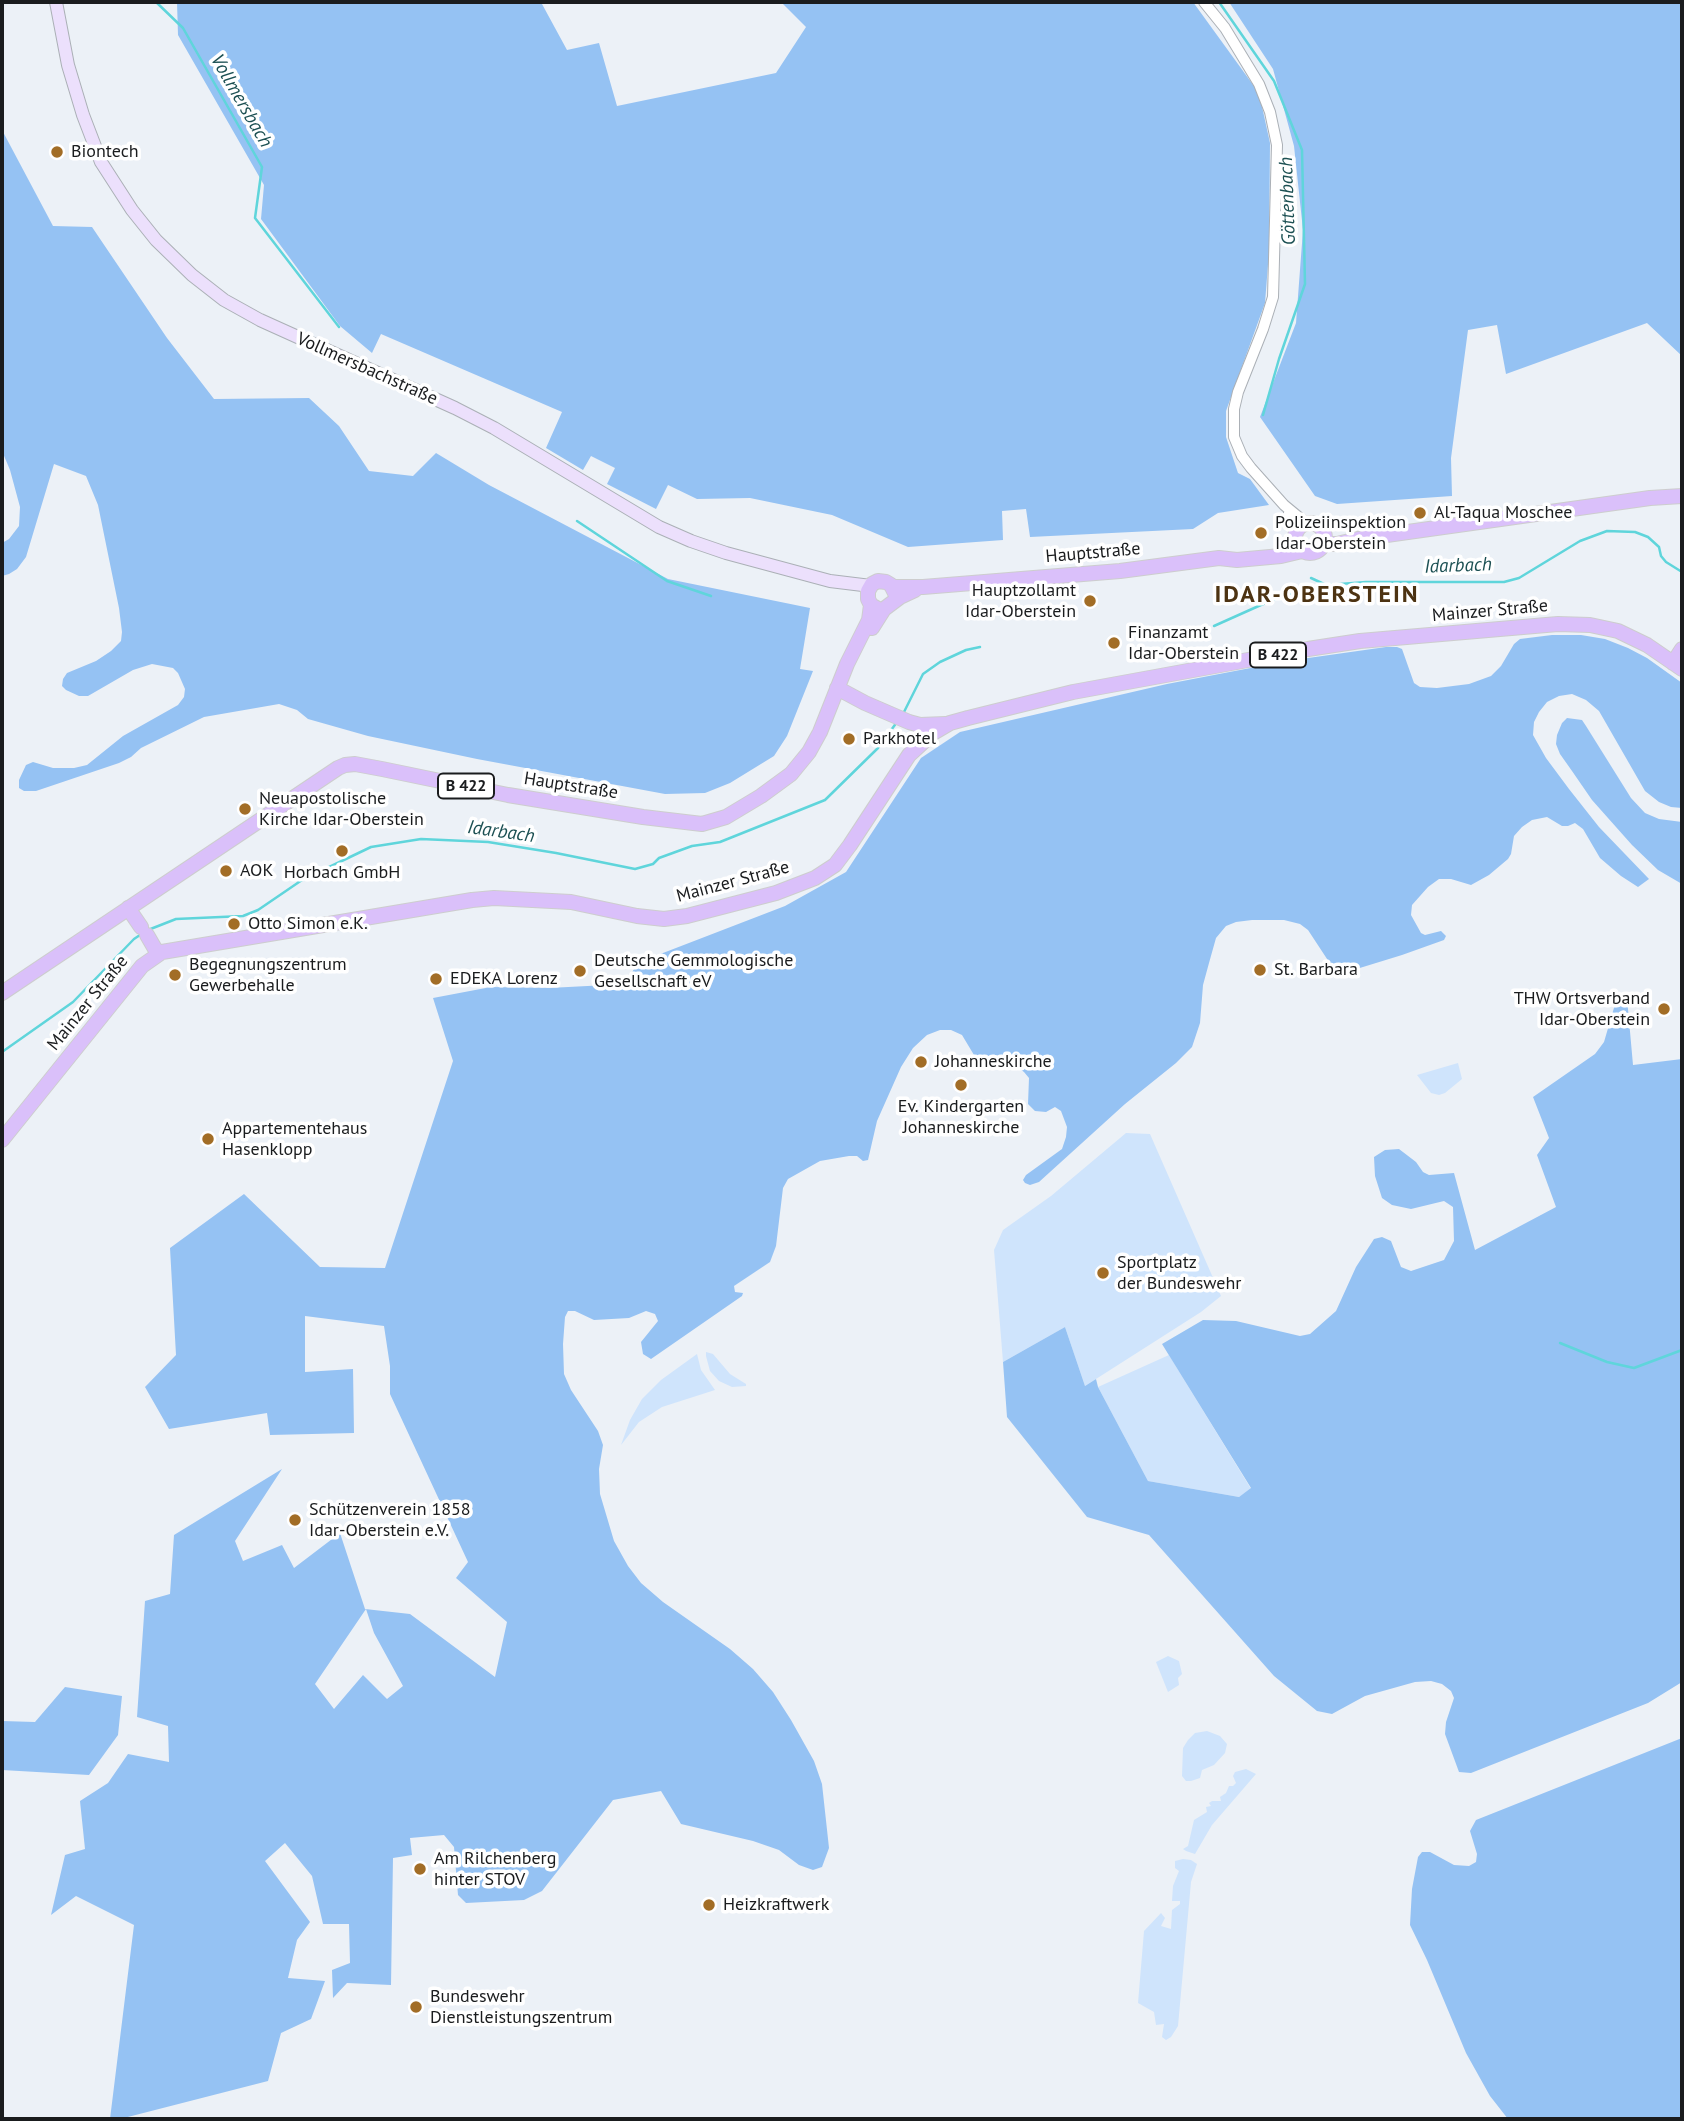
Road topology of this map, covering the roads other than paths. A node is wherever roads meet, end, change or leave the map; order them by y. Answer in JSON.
{"nodes":[{"id":1,"x":56,"y":2,"type":"edge"},
{"id":2,"x":1204,"y":2,"type":"edge"},
{"id":3,"x":1682,"y":496,"type":"edge"},
{"id":4,"x":1682,"y":512,"type":"edge"},
{"id":5,"x":1300,"y":537,"type":"junction"},
{"id":6,"x":1323,"y":538,"type":"junction"},
{"id":7,"x":880,"y":598,"type":"junction"},
{"id":8,"x":1682,"y":649,"type":"edge"},
{"id":9,"x":1679,"y":665,"type":"edge"},
{"id":10,"x":838,"y":688,"type":"junction"},
{"id":11,"x":950,"y":723,"type":"junction"},
{"id":12,"x":920,"y":725,"type":"junction"},
{"id":13,"x":909,"y":755,"type":"junction"},
{"id":14,"x":128,"y":908,"type":"junction"},
{"id":15,"x":158,"y":954,"type":"junction"},
{"id":16,"x":2,"y":993,"type":"edge"},
{"id":17,"x":2,"y":1140,"type":"edge"}],
"edges":[{"from":1,"to":7,"type":"main road","name":"Vollmersbachstraße"},
{"from":2,"to":5,"type":"street"},
{"from":3,"to":4,"type":"main road"},
{"from":3,"to":6,"type":"main road","number":"B 422"},
{"from":5,"to":6,"type":"main road"},
{"from":5,"to":6,"type":"main road","number":"B 422"},
{"from":5,"to":7,"type":"main road","name":"Hauptstraße","number":"B 422"},
{"from":7,"to":10,"type":"main road","name":"Hauptstraße","number":"B 422"},
{"from":8,"to":9,"type":"main road"},
{"from":9,"to":11,"type":"main road","name":"Mainzer Straße","number":"B 422"},
{"from":10,"to":12,"type":"main road","number":"B 422"},
{"from":10,"to":14,"type":"main road","name":"Hauptstraße","number":"B 422"},
{"from":11,"to":12,"type":"main road","number":"B 422"},
{"from":11,"to":13,"type":"main road","name":"Mainzer Straße","number":"B 422"},
{"from":12,"to":13,"type":"main road","number":"B 422"},
{"from":13,"to":15,"type":"main road","name":"Mainzer Straße","number":"B 422"},
{"from":14,"to":15,"type":"main road"},
{"from":14,"to":16,"type":"main road","name":"Hauptstraße","number":"B 422"},
{"from":15,"to":17,"type":"main road","name":"Mainzer Straße","number":"B 422"}]}
